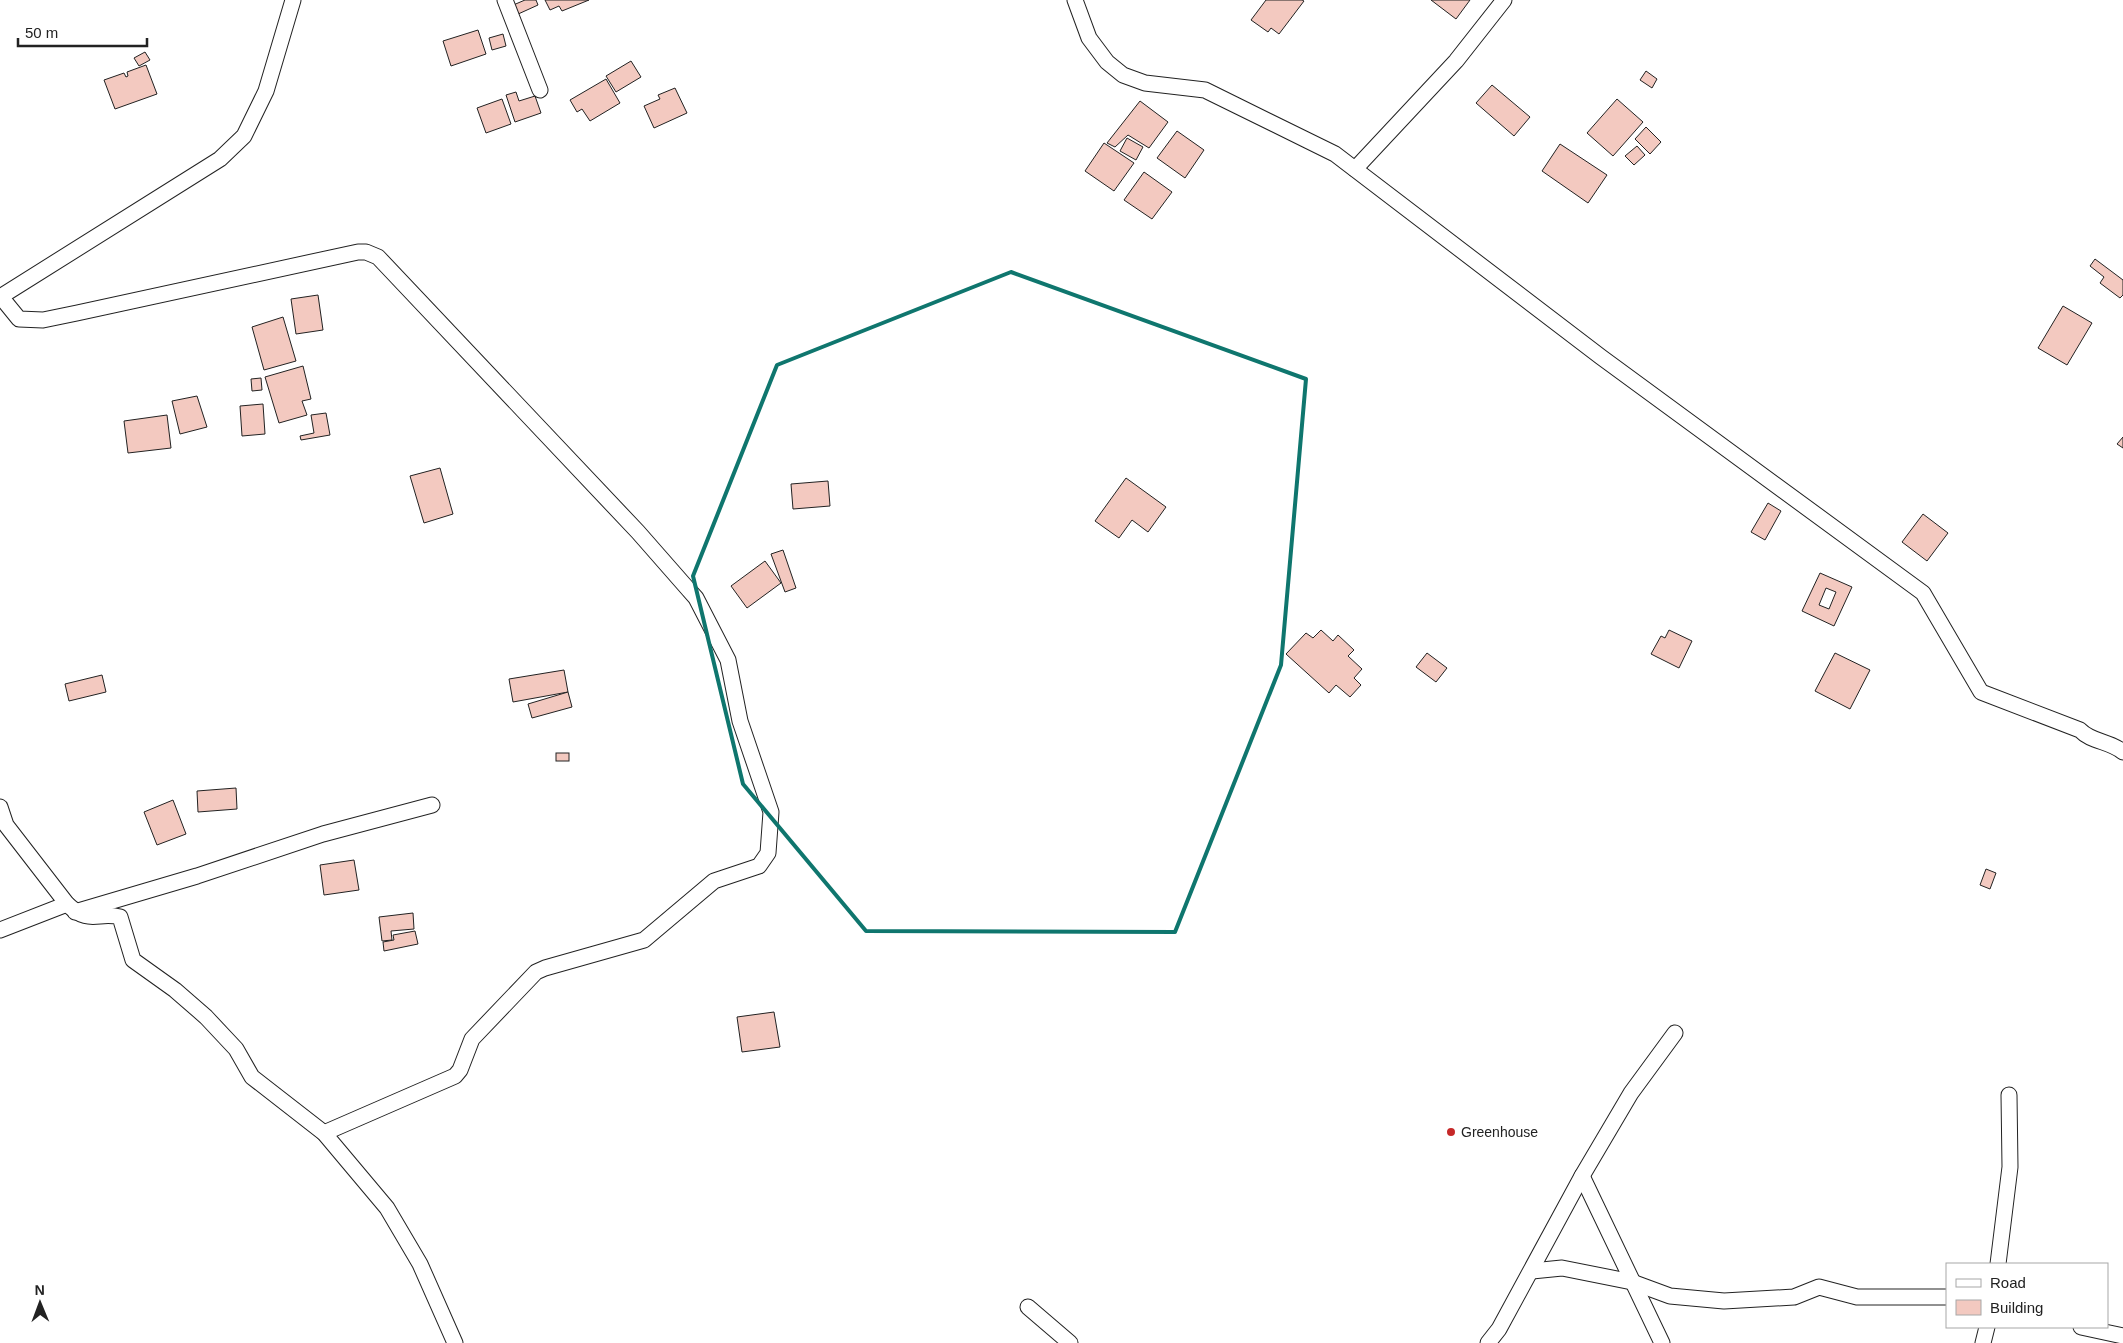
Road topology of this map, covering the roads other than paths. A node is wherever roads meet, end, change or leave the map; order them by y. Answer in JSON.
{"nodes":[{"id":1,"x":293,"y":0,"type":"edge"},
{"id":2,"x":504,"y":0,"type":"edge"},
{"id":3,"x":1075,"y":0,"type":"edge"},
{"id":4,"x":1504,"y":0,"type":"edge"},
{"id":5,"x":540,"y":90,"type":"dead end"},
{"id":6,"x":1355,"y":169,"type":"junction"},
{"id":7,"x":0,"y":297,"type":"edge"},
{"id":8,"x":2123,"y":752,"type":"edge"},
{"id":9,"x":432,"y":805,"type":"dead end"},
{"id":10,"x":0,"y":807,"type":"edge"},
{"id":11,"x":70,"y":908,"type":"junction"},
{"id":12,"x":0,"y":930,"type":"edge"},
{"id":13,"x":1675,"y":1033,"type":"dead end"},
{"id":14,"x":2009,"y":1095,"type":"dead end"},
{"id":15,"x":324,"y":1133,"type":"junction"},
{"id":16,"x":1582,"y":1176,"type":"junction"},
{"id":17,"x":1998,"y":1263,"type":"edge"},
{"id":18,"x":1532,"y":1272,"type":"junction"},
{"id":19,"x":1632,"y":1282,"type":"junction"},
{"id":20,"x":1946,"y":1297,"type":"edge"},
{"id":21,"x":1028,"y":1307,"type":"dead end"},
{"id":22,"x":1987,"y":1328,"type":"edge"},
{"id":23,"x":2086,"y":1328,"type":"edge"},
{"id":24,"x":2123,"y":1336,"type":"edge"},
{"id":25,"x":455,"y":1343,"type":"edge"},
{"id":26,"x":1070,"y":1343,"type":"edge"},
{"id":27,"x":1488,"y":1343,"type":"edge"},
{"id":28,"x":1662,"y":1343,"type":"edge"},
{"id":29,"x":1983,"y":1343,"type":"edge"}],
"edges":[{"from":1,"to":7,"type":"street"},
{"from":2,"to":5,"type":"street"},
{"from":3,"to":6,"type":"street"},
{"from":4,"to":6,"type":"street"},
{"from":6,"to":8,"type":"street"},
{"from":7,"to":15,"type":"street"},
{"from":9,"to":11,"type":"street"},
{"from":10,"to":11,"type":"street"},
{"from":11,"to":12,"type":"street"},
{"from":11,"to":15,"type":"street"},
{"from":13,"to":16,"type":"street"},
{"from":14,"to":17,"type":"street"},
{"from":15,"to":25,"type":"street"},
{"from":16,"to":18,"type":"street"},
{"from":16,"to":19,"type":"street"},
{"from":18,"to":19,"type":"street"},
{"from":18,"to":27,"type":"street"},
{"from":19,"to":20,"type":"street"},
{"from":19,"to":28,"type":"street"},
{"from":21,"to":26,"type":"street"},
{"from":22,"to":29,"type":"street"},
{"from":23,"to":24,"type":"street"}]}
